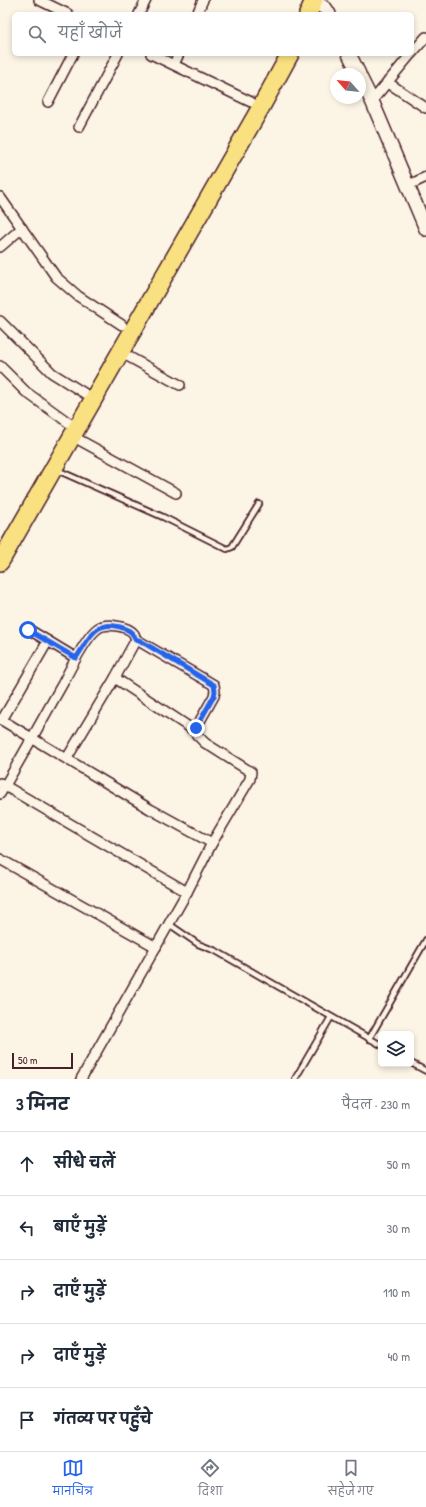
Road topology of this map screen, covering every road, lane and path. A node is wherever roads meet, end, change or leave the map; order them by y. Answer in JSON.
{"nodes":[{"id":1,"x":39,"y":0,"type":"edge"},
{"id":2,"x":146,"y":0,"type":"edge"},
{"id":3,"x":203,"y":0,"type":"edge"},
{"id":4,"x":310,"y":4,"type":"edge"},
{"id":5,"x":64,"y":12,"type":"edge"},
{"id":6,"x":140,"y":12,"type":"edge"},
{"id":7,"x":198,"y":12,"type":"edge"},
{"id":8,"x":299,"y":12,"type":"edge"},
{"id":9,"x":328,"y":12,"type":"edge"},
{"id":10,"x":426,"y":37,"type":"edge"},
{"id":11,"x":414,"y":52,"type":"edge"},
{"id":12,"x":72,"y":56,"type":"edge"},
{"id":13,"x":117,"y":56,"type":"edge"},
{"id":14,"x":156,"y":56,"type":"edge"},
{"id":15,"x":178,"y":56,"type":"edge"},
{"id":16,"x":276,"y":56,"type":"edge"},
{"id":17,"x":289,"y":56,"type":"edge"},
{"id":18,"x":350,"y":56,"type":"edge"},
{"id":19,"x":410,"y":56,"type":"edge"},
{"id":20,"x":174,"y":64,"type":"junction"},
{"id":21,"x":355,"y":68,"type":"edge"},
{"id":22,"x":387,"y":82,"type":"junction"},
{"id":23,"x":366,"y":89,"type":"edge"},
{"id":24,"x":372,"y":101,"type":"junction"},
{"id":25,"x":48,"y":102,"type":"dead end"},
{"id":26,"x":251,"y":102,"type":"junction"},
{"id":27,"x":425,"y":106,"type":"edge"},
{"id":28,"x":79,"y":126,"type":"dead end"},
{"id":29,"x":426,"y":177,"type":"edge"},
{"id":30,"x":406,"y":186,"type":"junction"},
{"id":31,"x":0,"y":197,"type":"edge"},
{"id":32,"x":423,"y":215,"type":"edge"},
{"id":33,"x":22,"y":228,"type":"junction"},
{"id":34,"x":426,"y":229,"type":"edge"},
{"id":35,"x":0,"y":247,"type":"edge"},
{"id":36,"x":0,"y":321,"type":"edge"},
{"id":37,"x":122,"y":325,"type":"junction"},
{"id":38,"x":120,"y":352,"type":"junction"},
{"id":39,"x":0,"y":366,"type":"edge"},
{"id":40,"x":180,"y":385,"type":"dead end"},
{"id":41,"x":84,"y":392,"type":"junction"},
{"id":42,"x":72,"y":428,"type":"junction"},
{"id":43,"x":53,"y":468,"type":"junction"},
{"id":44,"x":176,"y":493,"type":"dead end"},
{"id":45,"x":259,"y":504,"type":"dead end"},
{"id":46,"x":0,"y":540,"type":"edge"},
{"id":47,"x":0,"y":562,"type":"edge"},
{"id":48,"x":28,"y":630,"type":"dead end"},
{"id":49,"x":136,"y":640,"type":"junction"},
{"id":50,"x":48,"y":641,"type":"junction"},
{"id":51,"x":76,"y":658,"type":"junction"},
{"id":52,"x":115,"y":678,"type":"junction"},
{"id":53,"x":1,"y":719,"type":"edge"},
{"id":54,"x":195,"y":732,"type":"junction"},
{"id":55,"x":33,"y":738,"type":"junction"},
{"id":56,"x":67,"y":758,"type":"junction"},
{"id":57,"x":2,"y":788,"type":"edge"},
{"id":58,"x":212,"y":843,"type":"junction"},
{"id":59,"x":0,"y":859,"type":"edge"},
{"id":60,"x":187,"y":892,"type":"junction"},
{"id":61,"x":169,"y":924,"type":"junction"},
{"id":62,"x":426,"y":940,"type":"edge"},
{"id":63,"x":156,"y":947,"type":"junction"},
{"id":64,"x":331,"y":1017,"type":"junction"},
{"id":65,"x":369,"y":1039,"type":"junction"},
{"id":66,"x":378,"y":1044,"type":"edge"},
{"id":67,"x":414,"y":1065,"type":"edge"},
{"id":68,"x":426,"y":1071,"type":"edge"},
{"id":69,"x":81,"y":1079,"type":"edge"},
{"id":70,"x":295,"y":1079,"type":"edge"}],
"edges":[{"from":1,"to":5,"type":"street"},
{"from":2,"to":6,"type":"street"},
{"from":3,"to":7,"type":"street"},
{"from":4,"to":8,"type":"highway"},
{"from":4,"to":9,"type":"street"},
{"from":10,"to":11,"type":"street"},
{"from":12,"to":25,"type":"street"},
{"from":13,"to":28,"type":"street"},
{"from":14,"to":20,"type":"street"},
{"from":15,"to":20,"type":"street"},
{"from":16,"to":26,"type":"highway"},
{"from":17,"to":38,"type":"highway"},
{"from":18,"to":21,"type":"street"},
{"from":19,"to":22,"type":"street"},
{"from":20,"to":26,"type":"street"},
{"from":22,"to":24,"type":"street"},
{"from":22,"to":27,"type":"street"},
{"from":23,"to":24,"type":"street"},
{"from":24,"to":30,"type":"street"},
{"from":26,"to":37,"type":"highway"},
{"from":29,"to":30,"type":"street"},
{"from":30,"to":32,"type":"street"},
{"from":31,"to":33,"type":"street"},
{"from":32,"to":34,"type":"street"},
{"from":33,"to":35,"type":"street"},
{"from":33,"to":37,"type":"street"},
{"from":36,"to":41,"type":"street"},
{"from":37,"to":41,"type":"highway"},
{"from":38,"to":40,"type":"street"},
{"from":38,"to":42,"type":"highway"},
{"from":39,"to":42,"type":"street"},
{"from":41,"to":42,"type":"highway"},
{"from":42,"to":43,"type":"highway"},
{"from":42,"to":44,"type":"street"},
{"from":42,"to":46,"type":"highway"},
{"from":43,"to":45,"type":"lane"},
{"from":43,"to":47,"type":"highway"},
{"from":48,"to":50,"type":"street"},
{"from":49,"to":51,"type":"street"},
{"from":49,"to":52,"type":"street"},
{"from":49,"to":54,"type":"street"},
{"from":50,"to":51,"type":"street"},
{"from":50,"to":53,"type":"street"},
{"from":51,"to":55,"type":"street"},
{"from":52,"to":54,"type":"street"},
{"from":52,"to":56,"type":"street"},
{"from":53,"to":55,"type":"street"},
{"from":54,"to":58,"type":"street"},
{"from":55,"to":56,"type":"street"},
{"from":55,"to":57,"type":"street"},
{"from":56,"to":58,"type":"street"},
{"from":57,"to":60,"type":"street"},
{"from":58,"to":60,"type":"street"},
{"from":59,"to":63,"type":"street"},
{"from":60,"to":61,"type":"street"},
{"from":61,"to":63,"type":"street"},
{"from":61,"to":64,"type":"lane"},
{"from":62,"to":65,"type":"lane"},
{"from":63,"to":69,"type":"street"},
{"from":64,"to":65,"type":"lane"},
{"from":64,"to":70,"type":"lane"},
{"from":65,"to":66,"type":"lane"},
{"from":67,"to":68,"type":"lane"}]}
